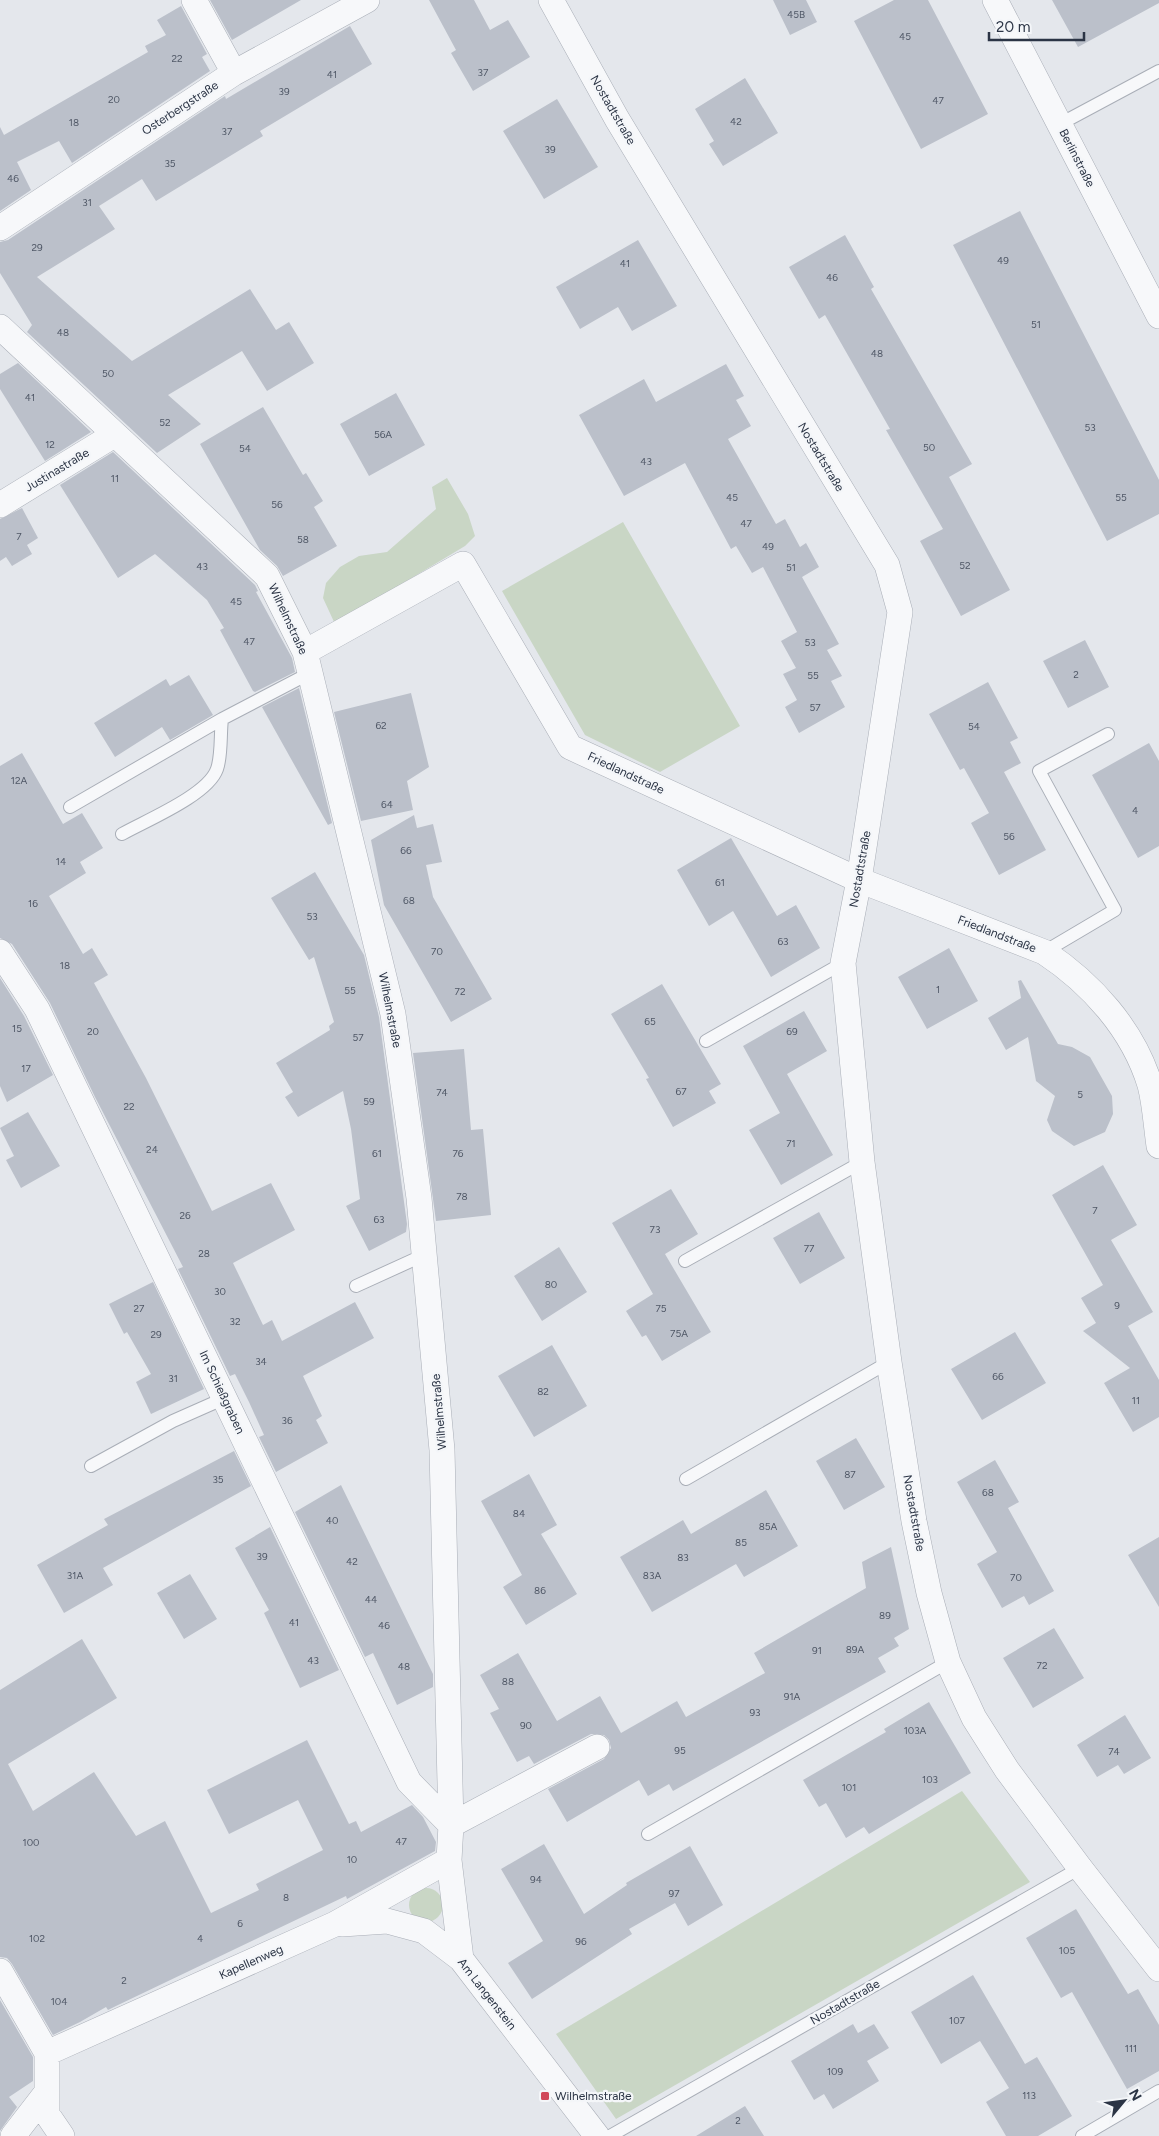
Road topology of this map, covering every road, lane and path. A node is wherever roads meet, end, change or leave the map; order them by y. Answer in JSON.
{"nodes":[{"id":1,"x":194,"y":0,"type":"edge"},
{"id":2,"x":367,"y":0,"type":"edge"},
{"id":3,"x":551,"y":0,"type":"edge"},
{"id":4,"x":995,"y":0,"type":"edge"},
{"id":5,"x":1159,"y":71,"type":"edge"},
{"id":6,"x":234,"y":73,"type":"junction"},
{"id":7,"x":1060,"y":124,"type":"junction"},
{"id":8,"x":0,"y":228,"type":"edge"},
{"id":9,"x":1159,"y":316,"type":"edge"},
{"id":10,"x":0,"y":327,"type":"edge"},
{"id":11,"x":114,"y":435,"type":"junction"},
{"id":12,"x":0,"y":505,"type":"edge"},
{"id":13,"x":308,"y":662,"type":"junction"},
{"id":14,"x":222,"y":719,"type":"junction"},
{"id":15,"x":1108,"y":734,"type":"dead end"},
{"id":16,"x":70,"y":807,"type":"dead end"},
{"id":17,"x":122,"y":834,"type":"dead end"},
{"id":18,"x":859,"y":880,"type":"junction"},
{"id":19,"x":0,"y":952,"type":"edge"},
{"id":20,"x":1044,"y":952,"type":"junction"},
{"id":21,"x":843,"y":963,"type":"junction"},
{"id":22,"x":706,"y":1041,"type":"dead end"},
{"id":23,"x":1159,"y":1146,"type":"edge"},
{"id":24,"x":862,"y":1162,"type":"junction"},
{"id":25,"x":424,"y":1255,"type":"junction"},
{"id":26,"x":685,"y":1260,"type":"dead end"},
{"id":27,"x":356,"y":1286,"type":"dead end"},
{"id":28,"x":890,"y":1362,"type":"junction"},
{"id":29,"x":225,"y":1398,"type":"junction"},
{"id":30,"x":91,"y":1466,"type":"dead end"},
{"id":31,"x":686,"y":1479,"type":"dead end"},
{"id":32,"x":948,"y":1662,"type":"junction"},
{"id":33,"x":597,"y":1747,"type":"dead end"},
{"id":34,"x":451,"y":1825,"type":"junction"},
{"id":35,"x":648,"y":1834,"type":"dead end"},
{"id":36,"x":449,"y":1860,"type":"junction"},
{"id":37,"x":1080,"y":1868,"type":"junction"},
{"id":38,"x":335,"y":1924,"type":"junction"},
{"id":39,"x":461,"y":1959,"type":"junction"},
{"id":40,"x":1159,"y":1969,"type":"edge"},
{"id":41,"x":0,"y":1970,"type":"edge"},
{"id":42,"x":48,"y":2053,"type":"junction"},
{"id":43,"x":1159,"y":2091,"type":"edge"},
{"id":44,"x":47,"y":2092,"type":"junction"},
{"id":45,"x":14,"y":2136,"type":"edge"},
{"id":46,"x":62,"y":2136,"type":"edge"},
{"id":47,"x":598,"y":2136,"type":"edge"},
{"id":48,"x":610,"y":2136,"type":"edge"},
{"id":49,"x":1082,"y":2136,"type":"edge"}],
"edges":[{"from":1,"to":6,"type":"street"},
{"from":2,"to":6,"type":"street","name":"Osterbergstraße"},
{"from":3,"to":18,"type":"street","name":"Nostadtstraße"},
{"from":4,"to":7,"type":"street","name":"Berlinstraße"},
{"from":5,"to":7,"type":"lane"},
{"from":6,"to":8,"type":"street","name":"Osterbergstraße"},
{"from":7,"to":9,"type":"street","name":"Berlinstraße"},
{"from":10,"to":11,"type":"street","name":"Wilhelmstraße"},
{"from":11,"to":12,"type":"street","name":"Justinastraße"},
{"from":11,"to":13,"type":"street","name":"Wilhelmstraße"},
{"from":13,"to":14,"type":"lane"},
{"from":13,"to":18,"type":"street","name":"Friedlandstraße"},
{"from":13,"to":25,"type":"street","name":"Wilhelmstraße"},
{"from":14,"to":16,"type":"lane"},
{"from":14,"to":17,"type":"lane"},
{"from":15,"to":20,"type":"lane","name":"Friedlandstraße"},
{"from":18,"to":20,"type":"street","name":"Friedlandstraße"},
{"from":18,"to":21,"type":"street","name":"Nostadtstraße"},
{"from":19,"to":29,"type":"street","name":"Im Schießgraben"},
{"from":20,"to":23,"type":"street","name":"Friedlandstraße"},
{"from":21,"to":22,"type":"lane"},
{"from":21,"to":24,"type":"street","name":"Nostadtstraße"},
{"from":24,"to":26,"type":"lane"},
{"from":24,"to":28,"type":"street","name":"Nostadtstraße"},
{"from":25,"to":27,"type":"lane"},
{"from":25,"to":34,"type":"street","name":"Wilhelmstraße"},
{"from":28,"to":31,"type":"lane"},
{"from":28,"to":32,"type":"street","name":"Nostadtstraße"},
{"from":29,"to":30,"type":"lane"},
{"from":29,"to":34,"type":"street","name":"Im Schießgraben"},
{"from":32,"to":35,"type":"lane"},
{"from":32,"to":37,"type":"street","name":"Nostadtstraße"},
{"from":33,"to":34,"type":"street"},
{"from":34,"to":36,"type":"street","name":"Wilhelmstraße"},
{"from":36,"to":38,"type":"street","name":"Kapellenweg"},
{"from":36,"to":39,"type":"street","name":"Wilhelmstraße"},
{"from":37,"to":40,"type":"street","name":"Nostadtstraße"},
{"from":37,"to":48,"type":"lane","name":"Nostadtstraße"},
{"from":38,"to":39,"type":"street","name":"Am Langenstein"},
{"from":38,"to":42,"type":"street","name":"Kapellenweg"},
{"from":39,"to":47,"type":"street","name":"Am Langenstein"},
{"from":41,"to":42,"type":"street"},
{"from":42,"to":44,"type":"street"},
{"from":43,"to":49,"type":"lane"},
{"from":44,"to":45,"type":"street"},
{"from":44,"to":46,"type":"street"}]}
